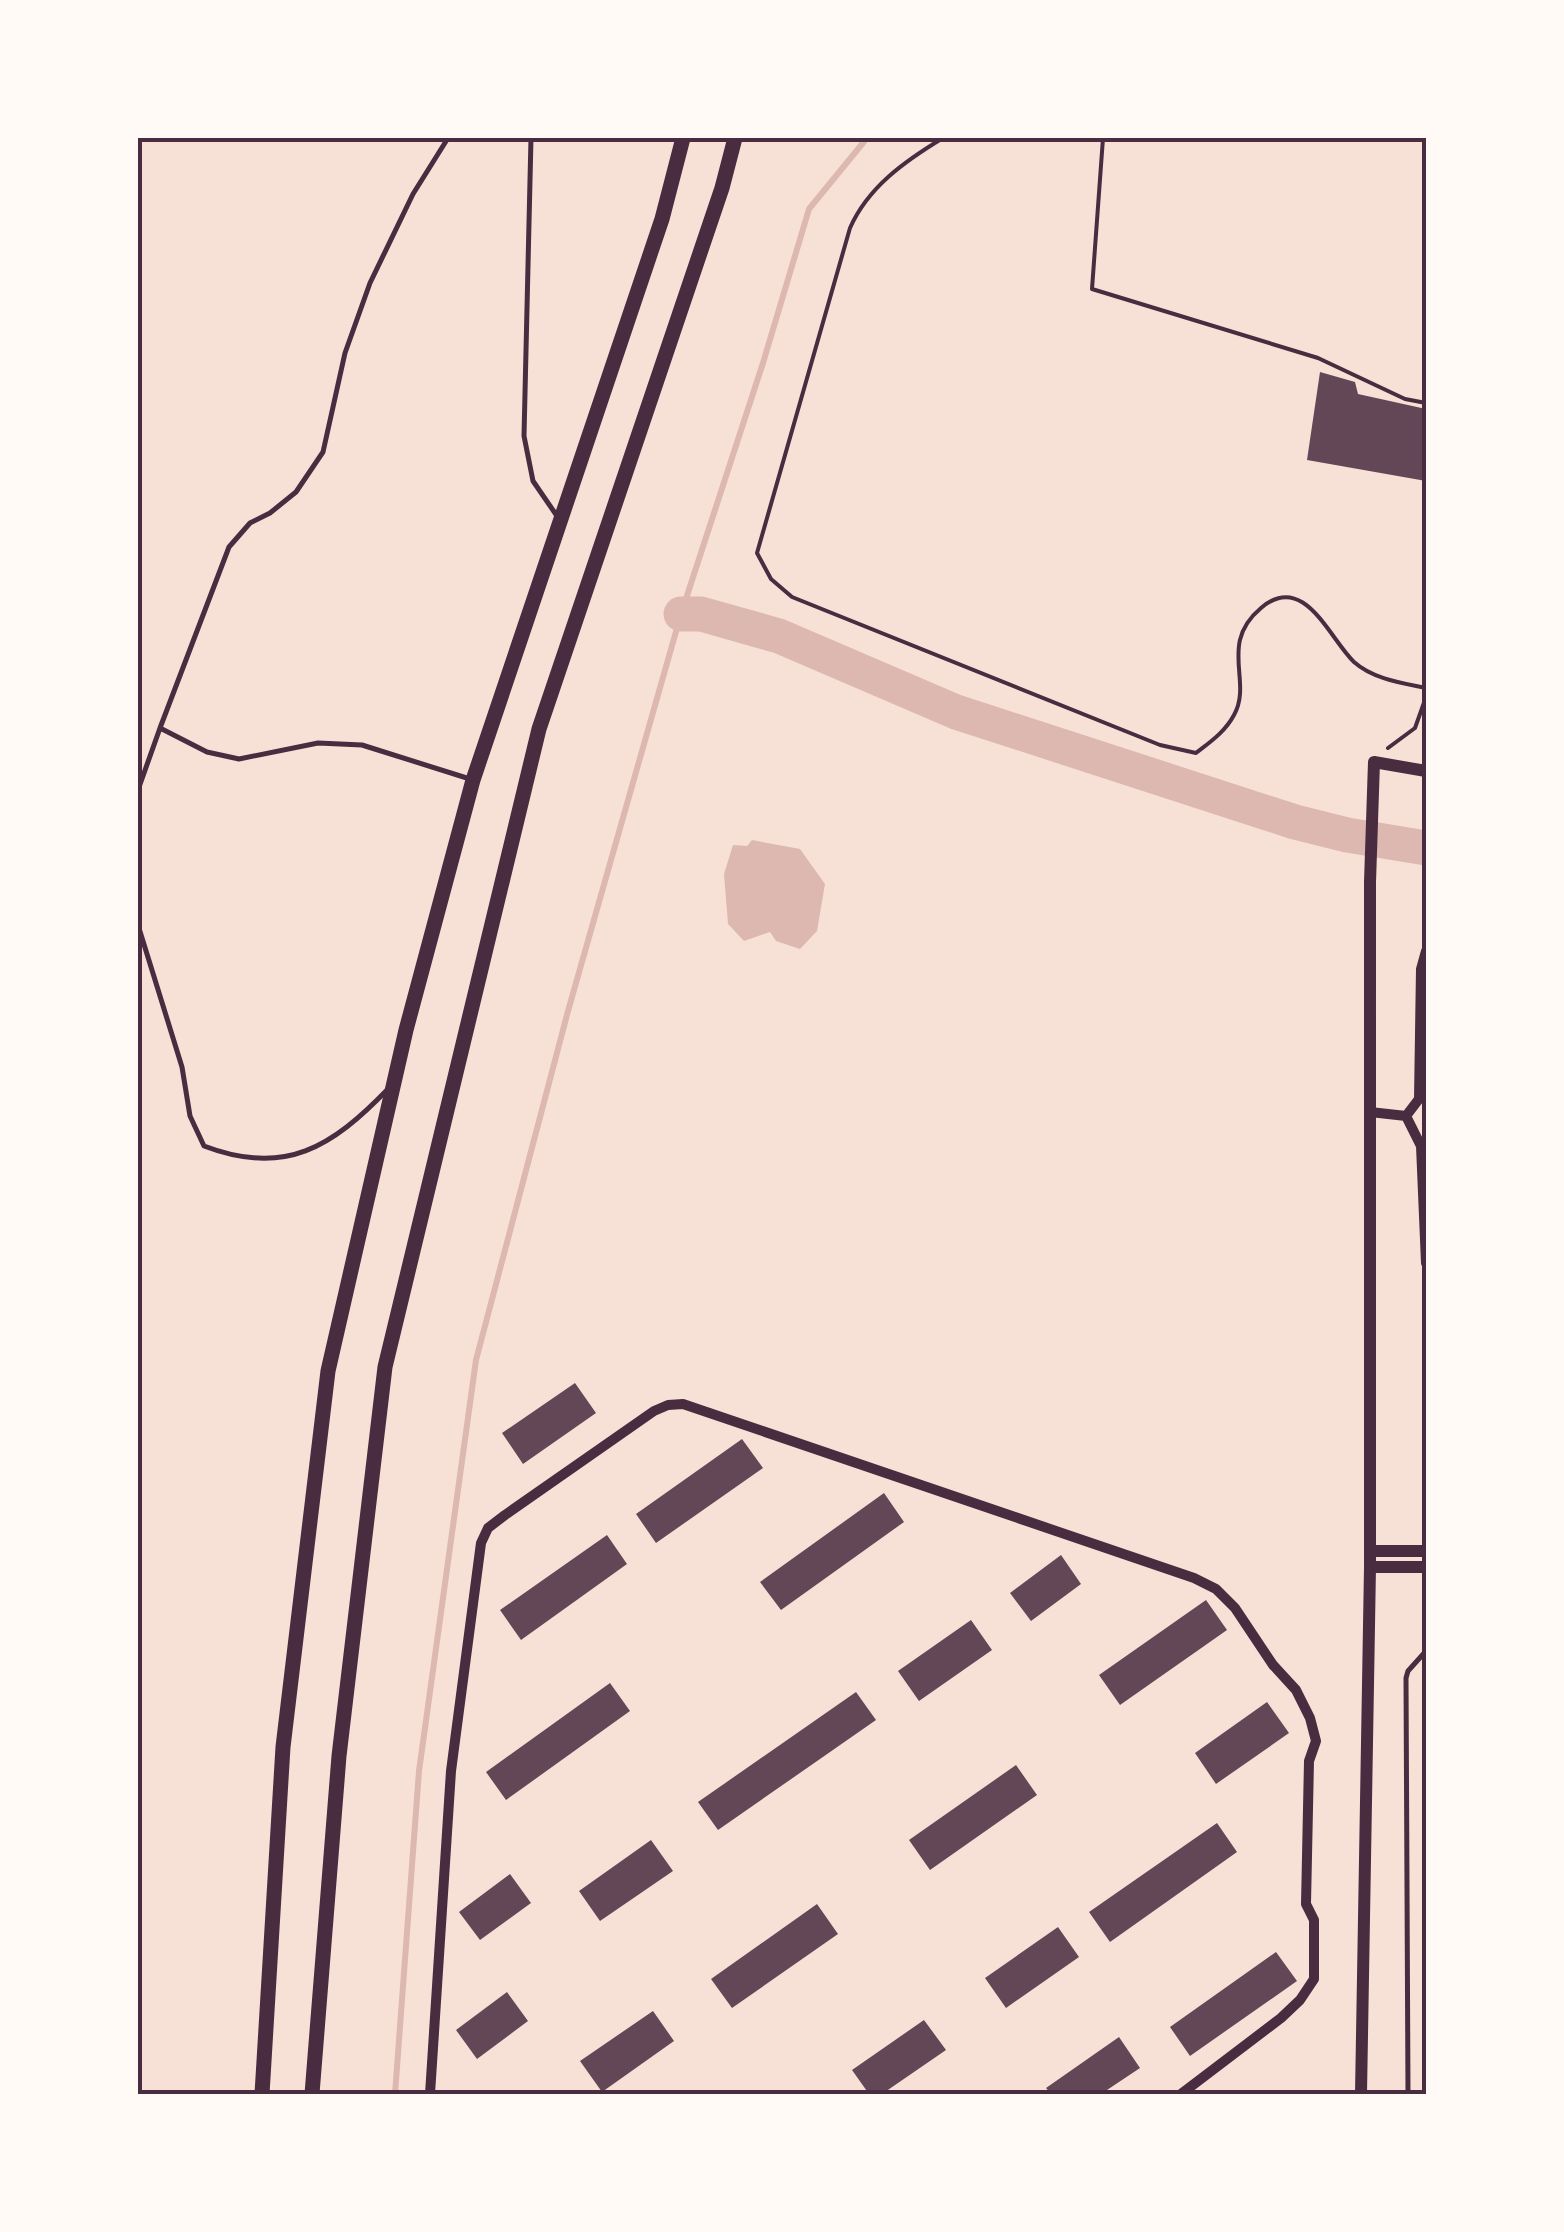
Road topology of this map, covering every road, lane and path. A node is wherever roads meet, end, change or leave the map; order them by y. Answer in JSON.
{"nodes":[{"id":1,"x":448,"y":138,"type":"edge"},
{"id":2,"x":531,"y":138,"type":"edge"},
{"id":3,"x":684,"y":138,"type":"edge"},
{"id":4,"x":734,"y":138,"type":"edge"},
{"id":5,"x":943,"y":138,"type":"edge"},
{"id":6,"x":1103,"y":138,"type":"edge"},
{"id":7,"x":1426,"y":403,"type":"edge"},
{"id":8,"x":559,"y":520,"type":"junction"},
{"id":9,"x":1426,"y":688,"type":"edge"},
{"id":10,"x":1426,"y":696,"type":"edge"},
{"id":11,"x":160,"y":728,"type":"junction"},
{"id":12,"x":1374,"y":762,"type":"junction"},
{"id":13,"x":1426,"y":771,"type":"edge"},
{"id":14,"x":473,"y":780,"type":"junction"},
{"id":15,"x":138,"y":790,"type":"edge"},
{"id":16,"x":138,"y":925,"type":"edge"},
{"id":17,"x":1426,"y":950,"type":"edge"},
{"id":18,"x":394,"y":1084,"type":"junction"},
{"id":19,"x":1370,"y":1112,"type":"junction"},
{"id":20,"x":1406,"y":1116,"type":"junction"},
{"id":21,"x":1426,"y":1263,"type":"edge"},
{"id":22,"x":1370,"y":1551,"type":"junction"},
{"id":23,"x":1426,"y":1551,"type":"edge"},
{"id":24,"x":1370,"y":1567,"type":"junction"},
{"id":25,"x":1426,"y":1567,"type":"edge"},
{"id":26,"x":1426,"y":1651,"type":"edge"},
{"id":27,"x":262,"y":2094,"type":"edge"},
{"id":28,"x":312,"y":2094,"type":"edge"},
{"id":29,"x":430,"y":2094,"type":"edge"},
{"id":30,"x":1181,"y":2094,"type":"edge"},
{"id":31,"x":1361,"y":2094,"type":"edge"},
{"id":32,"x":1408,"y":2094,"type":"edge"}],
"edges":[{"from":1,"to":11,"type":"lane"},
{"from":2,"to":8,"type":"lane"},
{"from":3,"to":8,"type":"main road"},
{"from":4,"to":28,"type":"main road"},
{"from":5,"to":9,"type":"path"},
{"from":6,"to":7,"type":"path"},
{"from":8,"to":14,"type":"main road"},
{"from":10,"to":12,"type":"path"},
{"from":11,"to":14,"type":"lane"},
{"from":11,"to":15,"type":"lane"},
{"from":12,"to":13,"type":"street"},
{"from":12,"to":19,"type":"street"},
{"from":14,"to":18,"type":"main road"},
{"from":16,"to":18,"type":"lane"},
{"from":17,"to":20,"type":"street"},
{"from":18,"to":27,"type":"main road"},
{"from":19,"to":20,"type":"street"},
{"from":19,"to":22,"type":"street"},
{"from":20,"to":21,"type":"street"},
{"from":22,"to":23,"type":"street"},
{"from":22,"to":24,"type":"street"},
{"from":24,"to":25,"type":"street"},
{"from":24,"to":31,"type":"street"},
{"from":26,"to":32,"type":"lane"},
{"from":29,"to":30,"type":"street"}]}
